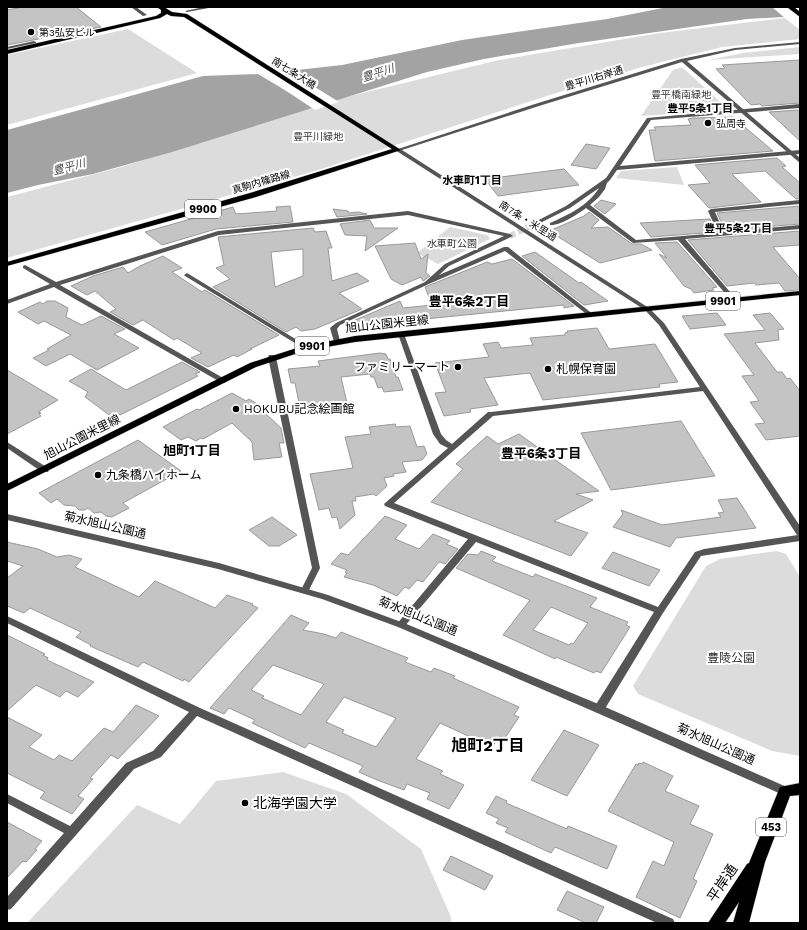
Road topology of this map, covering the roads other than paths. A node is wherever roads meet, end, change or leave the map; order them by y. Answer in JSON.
{"nodes":[{"id":1,"x":133,"y":7,"type":"edge"},
{"id":2,"x":180,"y":7,"type":"edge"},
{"id":3,"x":212,"y":7,"type":"edge"},
{"id":4,"x":790,"y":7,"type":"edge"},
{"id":5,"x":162,"y":8,"type":"edge"},
{"id":6,"x":186,"y":13,"type":"junction"},
{"id":7,"x":145,"y":15,"type":"dead end"},
{"id":8,"x":800,"y":15,"type":"edge"},
{"id":9,"x":34,"y":42,"type":"dead end"},
{"id":10,"x":800,"y":43,"type":"edge"},
{"id":11,"x":7,"y":48,"type":"edge"},
{"id":12,"x":7,"y":52,"type":"edge"},
{"id":13,"x":683,"y":60,"type":"junction"},
{"id":14,"x":800,"y":106,"type":"edge"},
{"id":15,"x":742,"y":111,"type":"junction"},
{"id":16,"x":395,"y":149,"type":"junction"},
{"id":17,"x":800,"y":152,"type":"edge"},
{"id":18,"x":790,"y":153,"type":"junction"},
{"id":19,"x":800,"y":161,"type":"edge"},
{"id":20,"x":616,"y":168,"type":"junction"},
{"id":21,"x":604,"y":182,"type":"junction"},
{"id":22,"x":800,"y":202,"type":"edge"},
{"id":23,"x":586,"y":205,"type":"junction"},
{"id":24,"x":534,"y":224,"type":"tunnel mouth"},
{"id":25,"x":552,"y":224,"type":"dead end"},
{"id":26,"x":800,"y":227,"type":"edge"},
{"id":27,"x":722,"y":234,"type":"junction"},
{"id":28,"x":680,"y":238,"type":"junction"},
{"id":29,"x":7,"y":264,"type":"edge"},
{"id":30,"x":26,"y":267,"type":"dead end"},
{"id":31,"x":187,"y":275,"type":"dead end"},
{"id":32,"x":427,"y":283,"type":"junction"},
{"id":33,"x":56,"y":284,"type":"junction"},
{"id":34,"x":800,"y":293,"type":"edge"},
{"id":35,"x":734,"y":300,"type":"junction"},
{"id":36,"x":7,"y":302,"type":"edge"},
{"id":37,"x":647,"y":309,"type":"junction"},
{"id":38,"x":591,"y":315,"type":"junction"},
{"id":39,"x":402,"y":334,"type":"junction"},
{"id":40,"x":336,"y":341,"type":"junction"},
{"id":41,"x":306,"y":347,"type":"junction"},
{"id":42,"x":272,"y":357,"type":"junction"},
{"id":43,"x":222,"y":381,"type":"junction"},
{"id":44,"x":705,"y":389,"type":"junction"},
{"id":45,"x":7,"y":444,"type":"edge"},
{"id":46,"x":452,"y":447,"type":"junction"},
{"id":47,"x":45,"y":470,"type":"junction"},
{"id":48,"x":7,"y":488,"type":"edge"},
{"id":49,"x":7,"y":518,"type":"edge"},
{"id":50,"x":800,"y":533,"type":"edge"},
{"id":51,"x":800,"y":538,"type":"edge"},
{"id":52,"x":473,"y":539,"type":"junction"},
{"id":53,"x":305,"y":590,"type":"junction"},
{"id":54,"x":660,"y":611,"type":"junction"},
{"id":55,"x":7,"y":619,"type":"edge"},
{"id":56,"x":401,"y":625,"type":"junction"},
{"id":57,"x":599,"y":709,"type":"junction"},
{"id":58,"x":196,"y":711,"type":"junction"},
{"id":59,"x":793,"y":790,"type":"edge"},
{"id":60,"x":7,"y":798,"type":"edge"},
{"id":61,"x":72,"y":832,"type":"junction"},
{"id":62,"x":757,"y":862,"type":"junction"},
{"id":63,"x":7,"y":905,"type":"edge"},
{"id":64,"x":669,"y":923,"type":"edge"},
{"id":65,"x":716,"y":923,"type":"edge"},
{"id":66,"x":742,"y":923,"type":"edge"}],
"edges":[{"from":1,"to":7,"type":"street"},
{"from":2,"to":6,"type":"main road"},
{"from":3,"to":6,"type":"street"},
{"from":4,"to":8,"type":"highway"},
{"from":5,"to":6,"type":"main road"},
{"from":5,"to":12,"type":"main road"},
{"from":6,"to":16,"type":"main road","name":"南七条大橋"},
{"from":9,"to":11,"type":"street"},
{"from":10,"to":13,"type":"street","name":"豊平川右岸通"},
{"from":13,"to":15,"type":"street"},
{"from":13,"to":16,"type":"street","name":"豊平川右岸通"},
{"from":14,"to":15,"type":"street"},
{"from":15,"to":18,"type":"street"},
{"from":15,"to":20,"type":"street"},
{"from":16,"to":29,"type":"main road","name":"真駒内篠路線","number":"9900"},
{"from":16,"to":37,"type":"street","name":"南7条・米里通"},
{"from":17,"to":18,"type":"street"},
{"from":18,"to":19,"type":"street"},
{"from":18,"to":20,"type":"street"},
{"from":20,"to":21,"type":"street"},
{"from":21,"to":23,"type":"street"},
{"from":21,"to":24,"type":"street"},
{"from":22,"to":27,"type":"street"},
{"from":23,"to":25,"type":"street"},
{"from":23,"to":28,"type":"street"},
{"from":26,"to":27,"type":"street"},
{"from":27,"to":28,"type":"street"},
{"from":28,"to":35,"type":"street"},
{"from":30,"to":33,"type":"street"},
{"from":31,"to":41,"type":"street"},
{"from":32,"to":33,"type":"street"},
{"from":32,"to":38,"type":"street"},
{"from":32,"to":40,"type":"street"},
{"from":33,"to":36,"type":"street"},
{"from":33,"to":43,"type":"street"},
{"from":34,"to":35,"type":"main road","name":"旭山公園米里線","number":"9901"},
{"from":35,"to":37,"type":"main road","name":"旭山公園米里線","number":"9901"},
{"from":37,"to":38,"type":"main road","name":"旭山公園米里線","number":"9901"},
{"from":37,"to":44,"type":"street","name":"南7条・米里通"},
{"from":38,"to":39,"type":"main road","name":"旭山公園米里線","number":"9901"},
{"from":39,"to":40,"type":"main road","name":"旭山公園米里線","number":"9901"},
{"from":39,"to":46,"type":"street"},
{"from":40,"to":41,"type":"main road","name":"旭山公園米里線","number":"9901"},
{"from":41,"to":42,"type":"main road","name":"旭山公園米里線","number":"9901"},
{"from":42,"to":43,"type":"main road","name":"旭山公園米里線","number":"9901"},
{"from":42,"to":53,"type":"street"},
{"from":43,"to":47,"type":"main road","name":"旭山公園米里線","number":"9901"},
{"from":44,"to":46,"type":"street"},
{"from":44,"to":50,"type":"street","name":"南7条・米里通"},
{"from":45,"to":47,"type":"street"},
{"from":46,"to":52,"type":"street"},
{"from":47,"to":48,"type":"main road","name":"旭山公園米里線","number":"9901"},
{"from":49,"to":53,"type":"street","name":"菊水旭山公園通"},
{"from":51,"to":54,"type":"street"},
{"from":52,"to":54,"type":"street"},
{"from":52,"to":56,"type":"street"},
{"from":53,"to":56,"type":"street","name":"菊水旭山公園通"},
{"from":54,"to":57,"type":"street"},
{"from":55,"to":58,"type":"street"},
{"from":56,"to":57,"type":"street","name":"菊水旭山公園通"},
{"from":57,"to":59,"type":"street","name":"菊水旭山公園通"},
{"from":58,"to":61,"type":"street"},
{"from":58,"to":64,"type":"street"},
{"from":59,"to":62,"type":"highway","name":"平岸通","number":"453"},
{"from":60,"to":61,"type":"street"},
{"from":61,"to":63,"type":"street"},
{"from":62,"to":65,"type":"highway","name":"平岸通","number":"453"},
{"from":62,"to":66,"type":"highway","name":"平岸通","number":"453"}]}
